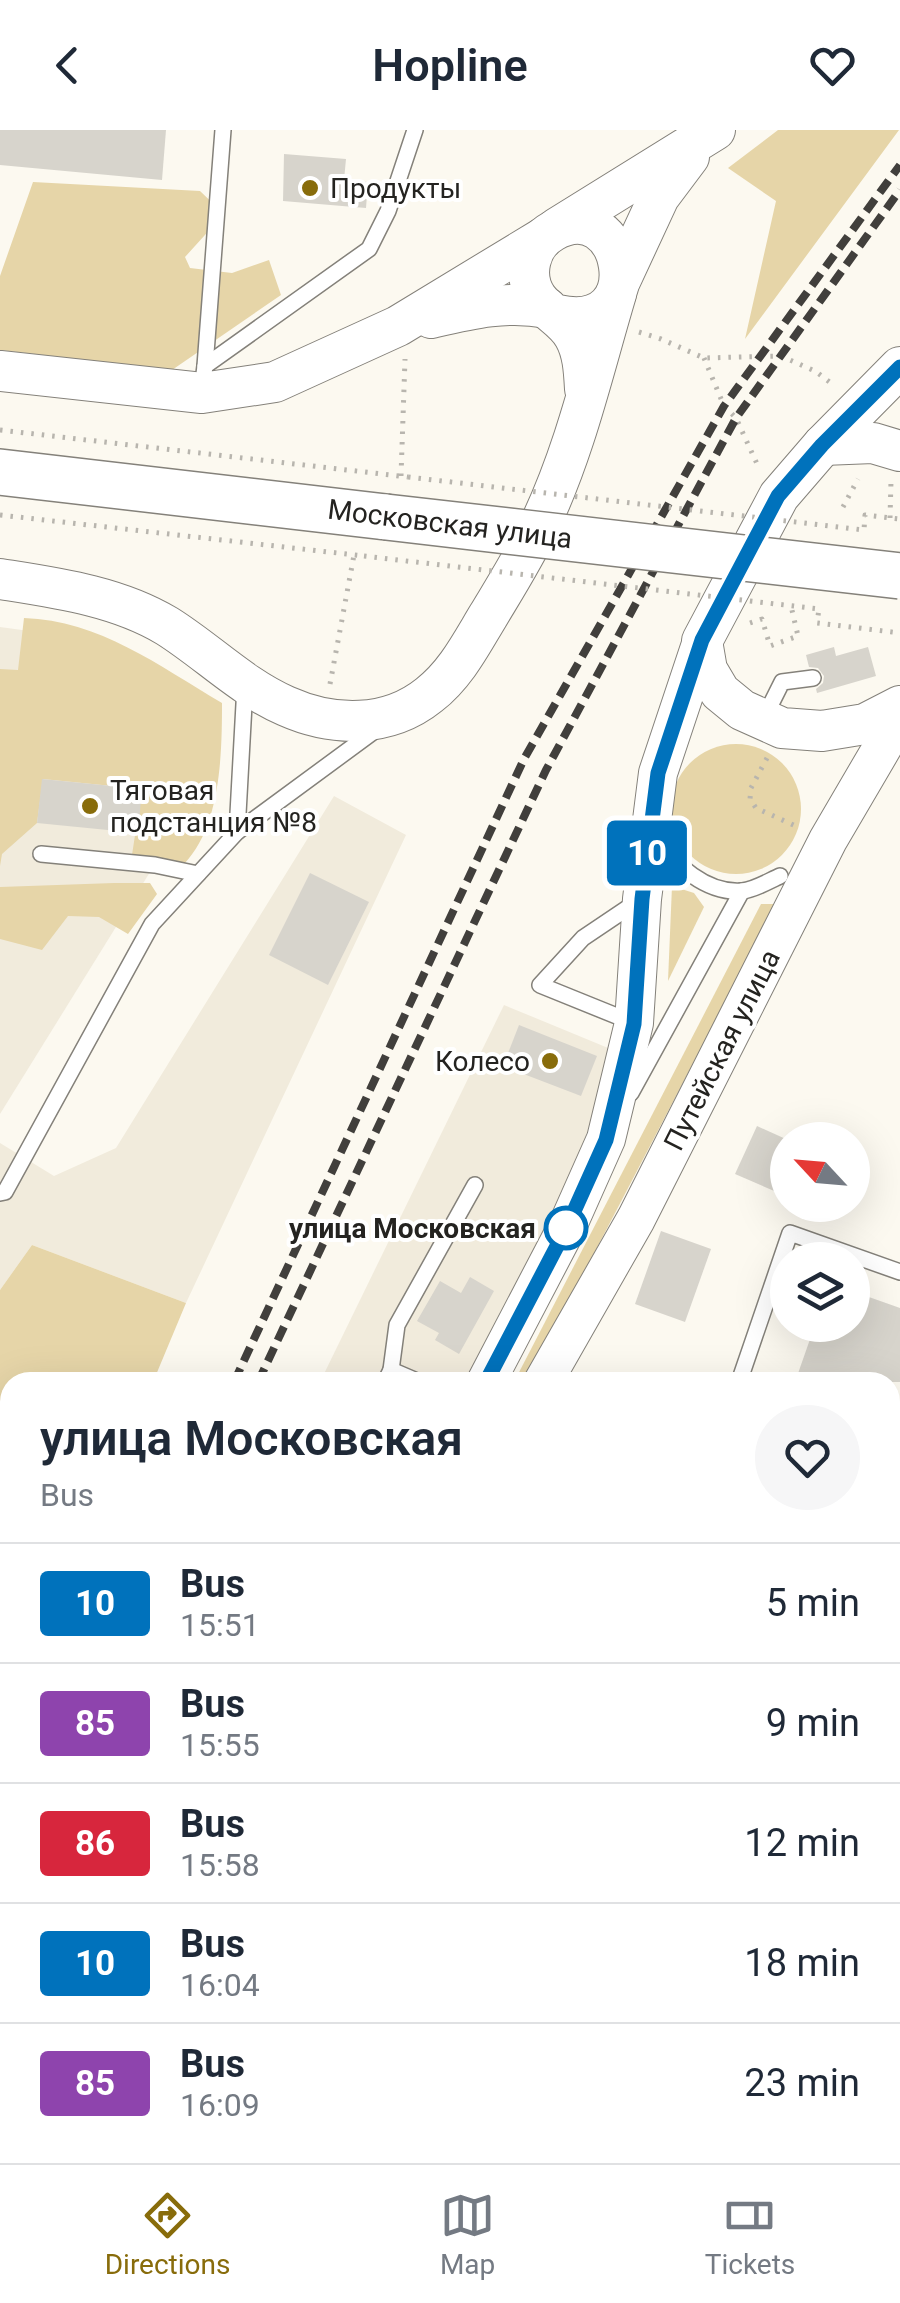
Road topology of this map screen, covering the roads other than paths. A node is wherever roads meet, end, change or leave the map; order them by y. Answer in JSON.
{"nodes":[{"id":1,"x":223,"y":130,"type":"edge"},
{"id":2,"x":415,"y":130,"type":"edge"},
{"id":3,"x":712,"y":133,"type":"edge"},
{"id":4,"x":548,"y":234,"type":"junction"},
{"id":5,"x":618,"y":288,"type":"junction"},
{"id":6,"x":553,"y":311,"type":"junction"},
{"id":7,"x":401,"y":335,"type":"junction"},
{"id":8,"x":900,"y":367,"type":"edge"},
{"id":9,"x":0,"y":371,"type":"edge"},
{"id":10,"x":203,"y":380,"type":"junction"},
{"id":11,"x":586,"y":402,"type":"junction"},
{"id":12,"x":822,"y":445,"type":"junction"},
{"id":13,"x":900,"y":451,"type":"edge"},
{"id":14,"x":0,"y":472,"type":"edge"},
{"id":15,"x":900,"y":576,"type":"edge"},
{"id":16,"x":0,"y":579,"type":"edge"},
{"id":17,"x":702,"y":640,"type":"junction"},
{"id":18,"x":813,"y":678,"type":"dead end"},
{"id":19,"x":246,"y":682,"type":"junction"},
{"id":20,"x":900,"y":706,"type":"edge"},
{"id":21,"x":396,"y":714,"type":"junction"},
{"id":22,"x":900,"y":717,"type":"edge"},
{"id":23,"x":763,"y":721,"type":"junction"},
{"id":24,"x":237,"y":832,"type":"junction"},
{"id":25,"x":650,"y":835,"type":"junction"},
{"id":26,"x":41,"y":854,"type":"dead end"},
{"id":27,"x":198,"y":874,"type":"junction"},
{"id":28,"x":780,"y":876,"type":"dead end"},
{"id":29,"x":742,"y":891,"type":"junction"},
{"id":30,"x":642,"y":899,"type":"junction"},
{"id":31,"x":634,"y":1024,"type":"junction"},
{"id":32,"x":606,"y":1140,"type":"junction"},
{"id":33,"x":474,"y":1184,"type":"dead end"},
{"id":34,"x":0,"y":1194,"type":"edge"},
{"id":35,"x":900,"y":1272,"type":"edge"},
{"id":36,"x":389,"y":1372,"type":"edge"},
{"id":37,"x":491,"y":1372,"type":"edge"},
{"id":38,"x":549,"y":1372,"type":"edge"},
{"id":39,"x":742,"y":1372,"type":"edge"}],
"edges":[{"from":1,"to":10,"type":"lane"},
{"from":2,"to":10,"type":"lane"},
{"from":3,"to":4,"type":"main road"},
{"from":3,"to":5,"type":"main road"},
{"from":4,"to":5,"type":"main road"},
{"from":4,"to":6,"type":"main road"},
{"from":4,"to":7,"type":"main road"},
{"from":5,"to":6,"type":"main road"},
{"from":5,"to":11,"type":"main road"},
{"from":6,"to":7,"type":"main road"},
{"from":6,"to":11,"type":"main road"},
{"from":7,"to":10,"type":"main road"},
{"from":8,"to":12,"type":"main road"},
{"from":9,"to":10,"type":"main road"},
{"from":11,"to":21,"type":"main road"},
{"from":12,"to":13,"type":"main road"},
{"from":12,"to":17,"type":"main road"},
{"from":14,"to":15,"type":"main road","name":"Московская улица","bridge":true},
{"from":16,"to":19,"type":"main road"},
{"from":17,"to":23,"type":"main road"},
{"from":17,"to":25,"type":"street"},
{"from":18,"to":23,"type":"lane"},
{"from":19,"to":21,"type":"main road"},
{"from":19,"to":24,"type":"lane"},
{"from":20,"to":23,"type":"main road"},
{"from":21,"to":24,"type":"lane"},
{"from":22,"to":38,"type":"street","name":"Путейская улица"},
{"from":24,"to":27,"type":"lane"},
{"from":25,"to":29,"type":"lane"},
{"from":25,"to":30,"type":"street"},
{"from":26,"to":27,"type":"lane"},
{"from":27,"to":34,"type":"lane"},
{"from":28,"to":29,"type":"lane"},
{"from":29,"to":32,"type":"lane"},
{"from":30,"to":31,"type":"street"},
{"from":30,"to":31,"type":"lane"},
{"from":31,"to":32,"type":"street"},
{"from":32,"to":37,"type":"street"},
{"from":33,"to":36,"type":"lane"},
{"from":35,"to":39,"type":"lane"}]}
